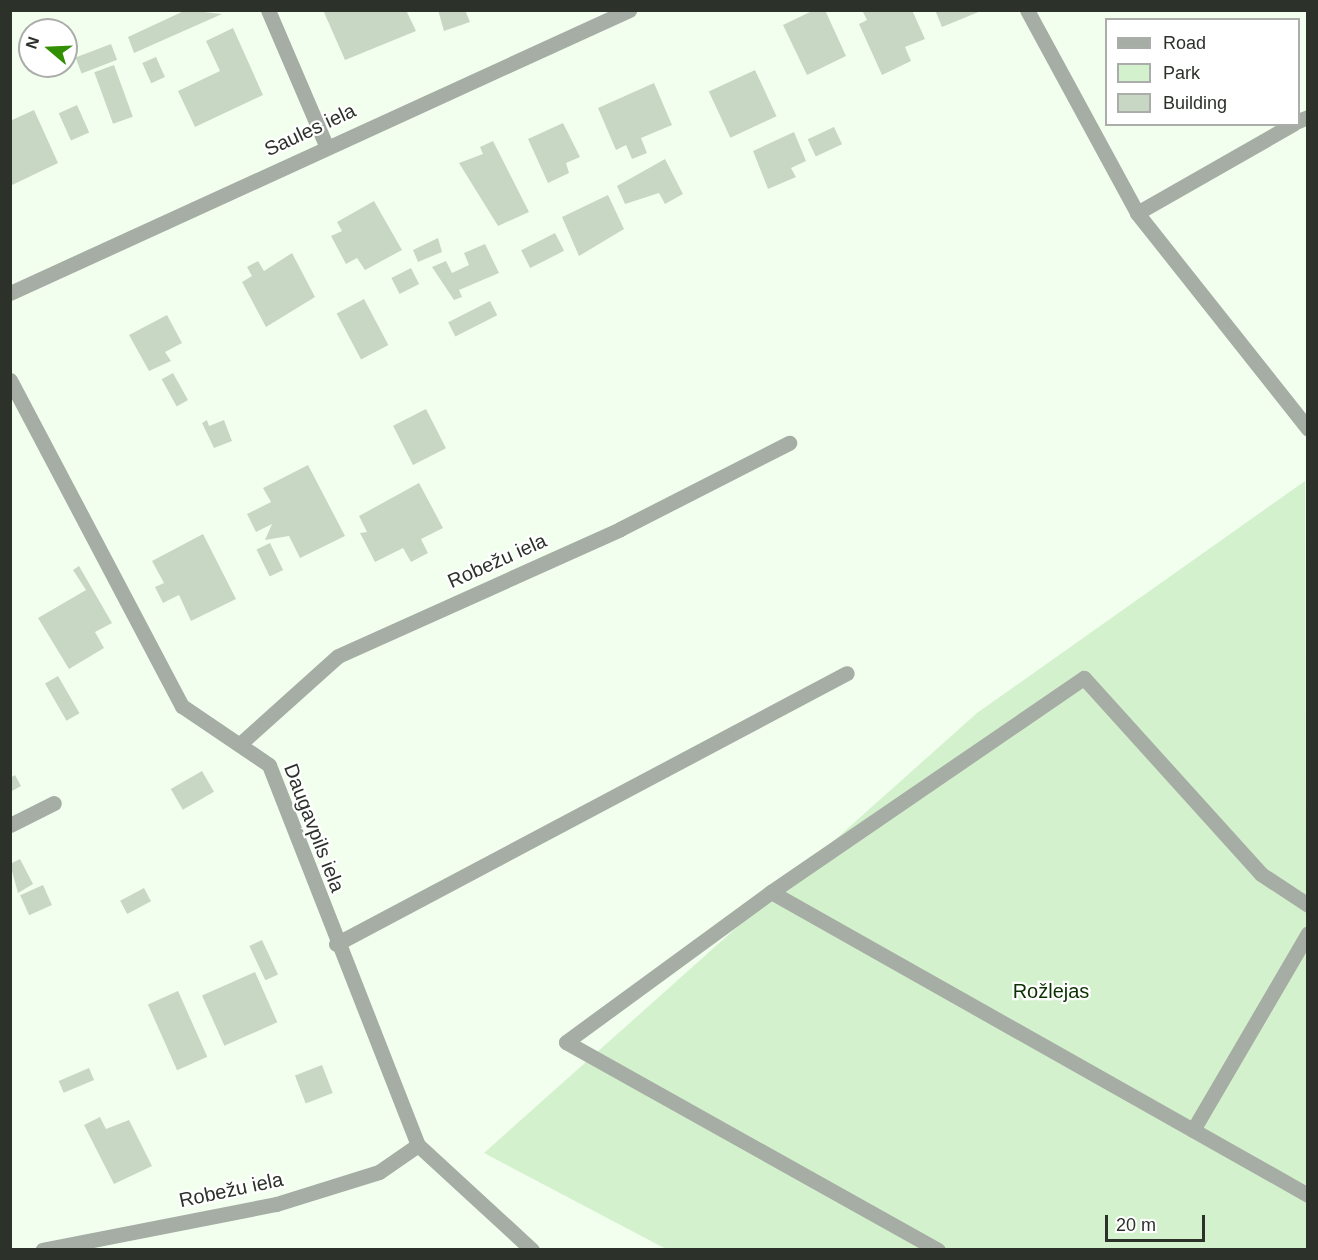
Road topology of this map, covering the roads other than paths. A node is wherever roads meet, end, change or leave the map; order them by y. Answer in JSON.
{"nodes":[{"id":1,"x":268,"y":10,"type":"edge"},
{"id":2,"x":629,"y":10,"type":"edge"},
{"id":3,"x":1027,"y":10,"type":"edge"},
{"id":4,"x":1289,"y":126,"type":"edge"},
{"id":5,"x":326,"y":145,"type":"junction"},
{"id":6,"x":1137,"y":213,"type":"junction"},
{"id":7,"x":10,"y":293,"type":"edge"},
{"id":8,"x":10,"y":380,"type":"edge"},
{"id":9,"x":1308,"y":429,"type":"edge"},
{"id":10,"x":789,"y":443,"type":"dead end"},
{"id":11,"x":847,"y":673,"type":"dead end"},
{"id":12,"x":241,"y":743,"type":"junction"},
{"id":13,"x":54,"y":803,"type":"dead end"},
{"id":14,"x":10,"y":825,"type":"edge"},
{"id":15,"x":771,"y":892,"type":"junction"},
{"id":16,"x":1308,"y":905,"type":"edge"},
{"id":17,"x":1308,"y":933,"type":"edge"},
{"id":18,"x":336,"y":945,"type":"junction"},
{"id":19,"x":1193,"y":1130,"type":"junction"},
{"id":20,"x":418,"y":1145,"type":"junction"},
{"id":21,"x":1308,"y":1195,"type":"edge"},
{"id":22,"x":42,"y":1250,"type":"edge"},
{"id":23,"x":532,"y":1250,"type":"edge"},
{"id":24,"x":938,"y":1250,"type":"edge"}],
"edges":[{"from":1,"to":5,"type":"street"},
{"from":2,"to":5,"type":"street","name":"Saules iela"},
{"from":3,"to":6,"type":"street"},
{"from":4,"to":6,"type":"street"},
{"from":5,"to":7,"type":"street","name":"Saules iela"},
{"from":6,"to":9,"type":"street"},
{"from":8,"to":12,"type":"street","name":"Daugavpils iela"},
{"from":10,"to":12,"type":"street","name":"Robežu iela"},
{"from":11,"to":18,"type":"street"},
{"from":12,"to":18,"type":"street","name":"Daugavpils iela"},
{"from":13,"to":14,"type":"street"},
{"from":15,"to":16,"type":"street"},
{"from":15,"to":19,"type":"street"},
{"from":15,"to":24,"type":"street"},
{"from":17,"to":19,"type":"street"},
{"from":18,"to":20,"type":"street","name":"Daugavpils iela"},
{"from":19,"to":21,"type":"street"},
{"from":20,"to":22,"type":"street","name":"Robežu iela"},
{"from":20,"to":23,"type":"street"}]}
